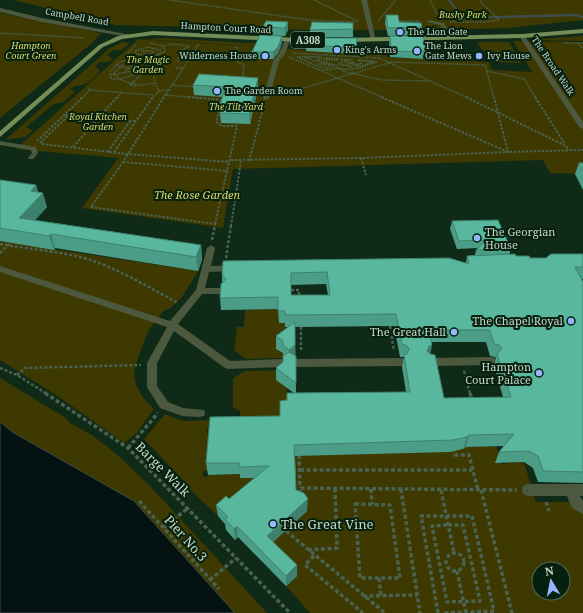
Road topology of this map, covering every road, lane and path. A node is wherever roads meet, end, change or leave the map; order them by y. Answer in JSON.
{"nodes":[{"id":1,"x":169,"y":0,"type":"edge"},
{"id":2,"x":314,"y":0,"type":"edge"},
{"id":3,"x":364,"y":0,"type":"edge"},
{"id":4,"x":396,"y":0,"type":"edge"},
{"id":5,"x":430,"y":0,"type":"edge"},
{"id":6,"x":479,"y":0,"type":"edge"},
{"id":7,"x":0,"y":10,"type":"edge"},
{"id":8,"x":437,"y":14,"type":"dead end"},
{"id":9,"x":499,"y":20,"type":"dead end"},
{"id":10,"x":378,"y":21,"type":"dead end"},
{"id":11,"x":429,"y":21,"type":"dead end"},
{"id":12,"x":356,"y":22,"type":"junction"},
{"id":13,"x":370,"y":22,"type":"junction"},
{"id":14,"x":445,"y":29,"type":"dead end"},
{"id":15,"x":583,"y":31,"type":"edge"},
{"id":16,"x":0,"y":33,"type":"edge"},
{"id":17,"x":128,"y":35,"type":"junction"},
{"id":18,"x":522,"y":36,"type":"junction"},
{"id":19,"x":91,"y":38,"type":"dead end"},
{"id":20,"x":287,"y":40,"type":"junction"},
{"id":21,"x":338,"y":40,"type":"edge"},
{"id":22,"x":374,"y":40,"type":"junction"},
{"id":23,"x":323,"y":41,"type":"edge"},
{"id":24,"x":578,"y":43,"type":"dead end"},
{"id":25,"x":140,"y":44,"type":"dead end"},
{"id":26,"x":144,"y":44,"type":"dead end"},
{"id":27,"x":169,"y":45,"type":"junction"},
{"id":28,"x":163,"y":46,"type":"junction"},
{"id":29,"x":205,"y":46,"type":"dead end"},
{"id":30,"x":173,"y":47,"type":"dead end"},
{"id":31,"x":232,"y":47,"type":"dead end"},
{"id":32,"x":187,"y":49,"type":"junction"},
{"id":33,"x":583,"y":49,"type":"edge"},
{"id":34,"x":377,"y":51,"type":"dead end"},
{"id":35,"x":143,"y":52,"type":"junction"},
{"id":36,"x":185,"y":53,"type":"junction"},
{"id":37,"x":136,"y":54,"type":"junction"},
{"id":38,"x":282,"y":54,"type":"junction"},
{"id":39,"x":147,"y":55,"type":"junction"},
{"id":40,"x":131,"y":57,"type":"junction"},
{"id":41,"x":148,"y":58,"type":"junction"},
{"id":42,"x":319,"y":58,"type":"junction"},
{"id":43,"x":379,"y":58,"type":"junction"},
{"id":44,"x":137,"y":60,"type":"junction"},
{"id":45,"x":341,"y":60,"type":"junction"},
{"id":46,"x":313,"y":61,"type":"junction"},
{"id":47,"x":338,"y":61,"type":"junction"},
{"id":48,"x":177,"y":62,"type":"dead end"},
{"id":49,"x":332,"y":62,"type":"dead end"},
{"id":50,"x":359,"y":62,"type":"junction"},
{"id":51,"x":392,"y":62,"type":"junction"},
{"id":52,"x":124,"y":64,"type":"dead end"},
{"id":53,"x":320,"y":64,"type":"junction"},
{"id":54,"x":344,"y":64,"type":"dead end"},
{"id":55,"x":365,"y":64,"type":"junction"},
{"id":56,"x":134,"y":65,"type":"dead end"},
{"id":57,"x":332,"y":65,"type":"dead end"},
{"id":58,"x":116,"y":66,"type":"junction"},
{"id":59,"x":348,"y":66,"type":"junction"},
{"id":60,"x":362,"y":66,"type":"junction"},
{"id":61,"x":353,"y":67,"type":"dead end"},
{"id":62,"x":129,"y":68,"type":"junction"},
{"id":63,"x":176,"y":68,"type":"dead end"},
{"id":64,"x":183,"y":68,"type":"junction"},
{"id":65,"x":335,"y":68,"type":"junction"},
{"id":66,"x":342,"y":68,"type":"junction"},
{"id":67,"x":318,"y":70,"type":"junction"},
{"id":68,"x":353,"y":70,"type":"dead end"},
{"id":69,"x":487,"y":71,"type":"junction"},
{"id":70,"x":128,"y":72,"type":"junction"},
{"id":71,"x":354,"y":74,"type":"junction"},
{"id":72,"x":131,"y":75,"type":"junction"},
{"id":73,"x":153,"y":75,"type":"dead end"},
{"id":74,"x":110,"y":77,"type":"junction"},
{"id":75,"x":116,"y":77,"type":"junction"},
{"id":76,"x":139,"y":78,"type":"junction"},
{"id":77,"x":243,"y":79,"type":"edge"},
{"id":78,"x":336,"y":79,"type":"junction"},
{"id":79,"x":433,"y":81,"type":"junction"},
{"id":80,"x":155,"y":83,"type":"junction"},
{"id":81,"x":199,"y":83,"type":"edge"},
{"id":82,"x":138,"y":84,"type":"dead end"},
{"id":83,"x":172,"y":85,"type":"junction"},
{"id":84,"x":169,"y":90,"type":"junction"},
{"id":85,"x":159,"y":91,"type":"junction"},
{"id":86,"x":121,"y":93,"type":"junction"},
{"id":87,"x":154,"y":95,"type":"junction"},
{"id":88,"x":165,"y":95,"type":"junction"},
{"id":89,"x":266,"y":99,"type":"junction"},
{"id":90,"x":500,"y":114,"type":"junction"},
{"id":91,"x":64,"y":115,"type":"junction"},
{"id":92,"x":69,"y":115,"type":"junction"},
{"id":93,"x":99,"y":118,"type":"junction"},
{"id":94,"x":130,"y":121,"type":"junction"},
{"id":95,"x":135,"y":121,"type":"junction"},
{"id":96,"x":583,"y":126,"type":"edge"},
{"id":97,"x":0,"y":135,"type":"edge"},
{"id":98,"x":0,"y":143,"type":"edge"},
{"id":99,"x":39,"y":143,"type":"junction"},
{"id":100,"x":566,"y":146,"type":"junction"},
{"id":101,"x":73,"y":148,"type":"junction"},
{"id":102,"x":568,"y":150,"type":"junction"},
{"id":103,"x":583,"y":150,"type":"edge"},
{"id":104,"x":108,"y":152,"type":"junction"},
{"id":105,"x":114,"y":152,"type":"junction"},
{"id":106,"x":508,"y":152,"type":"junction"},
{"id":107,"x":127,"y":154,"type":"junction"},
{"id":108,"x":31,"y":158,"type":"dead end"},
{"id":109,"x":361,"y":158,"type":"junction"},
{"id":110,"x":230,"y":161,"type":"junction"},
{"id":111,"x":241,"y":161,"type":"junction"},
{"id":112,"x":249,"y":161,"type":"junction"},
{"id":113,"x":123,"y":162,"type":"junction"},
{"id":114,"x":228,"y":171,"type":"junction"},
{"id":115,"x":366,"y":175,"type":"dead end"},
{"id":116,"x":215,"y":224,"type":"junction"},
{"id":117,"x":10,"y":243,"type":"edge"},
{"id":118,"x":0,"y":244,"type":"edge"},
{"id":119,"x":7,"y":246,"type":"junction"},
{"id":120,"x":211,"y":248,"type":"joint"},
{"id":121,"x":0,"y":253,"type":"edge"},
{"id":122,"x":240,"y":268,"type":"edge"},
{"id":123,"x":0,"y":269,"type":"edge"},
{"id":124,"x":205,"y":269,"type":"junction"},
{"id":125,"x":225,"y":269,"type":"junction"},
{"id":126,"x":291,"y":290,"type":"edge"},
{"id":127,"x":200,"y":291,"type":"junction"},
{"id":128,"x":222,"y":291,"type":"edge"},
{"id":129,"x":299,"y":303,"type":"edge"},
{"id":130,"x":187,"y":308,"type":"junction"},
{"id":131,"x":172,"y":325,"type":"junction"},
{"id":132,"x":390,"y":326,"type":"dead end"},
{"id":133,"x":301,"y":327,"type":"dead end"},
{"id":134,"x":492,"y":361,"type":"dead end"},
{"id":135,"x":398,"y":362,"type":"joint"},
{"id":136,"x":431,"y":362,"type":"edge"},
{"id":137,"x":462,"y":362,"type":"junction"},
{"id":138,"x":152,"y":363,"type":"junction"},
{"id":139,"x":283,"y":363,"type":"edge"},
{"id":140,"x":298,"y":363,"type":"joint"},
{"id":141,"x":0,"y":368,"type":"edge"},
{"id":142,"x":17,"y":375,"type":"junction"},
{"id":143,"x":473,"y":402,"type":"edge"},
{"id":144,"x":164,"y":405,"type":"junction"},
{"id":145,"x":200,"y":413,"type":"dead end"},
{"id":146,"x":448,"y":445,"type":"edge"},
{"id":147,"x":128,"y":448,"type":"junction"},
{"id":148,"x":299,"y":450,"type":"edge"},
{"id":149,"x":300,"y":470,"type":"junction"},
{"id":150,"x":472,"y":470,"type":"junction"},
{"id":151,"x":300,"y":488,"type":"junction"},
{"id":152,"x":335,"y":488,"type":"junction"},
{"id":153,"x":371,"y":489,"type":"junction"},
{"id":154,"x":401,"y":489,"type":"junction"},
{"id":155,"x":441,"y":490,"type":"junction"},
{"id":156,"x":479,"y":490,"type":"junction"},
{"id":157,"x":528,"y":490,"type":"joint"},
{"id":158,"x":577,"y":490,"type":"edge"},
{"id":159,"x":296,"y":494,"type":"edge"},
{"id":160,"x":139,"y":500,"type":"dead end"},
{"id":161,"x":372,"y":504,"type":"junction"},
{"id":162,"x":188,"y":508,"type":"junction"},
{"id":163,"x":583,"y":508,"type":"edge"},
{"id":164,"x":446,"y":516,"type":"junction"},
{"id":165,"x":448,"y":525,"type":"junction"},
{"id":166,"x":163,"y":528,"type":"junction"},
{"id":167,"x":286,"y":531,"type":"edge"},
{"id":168,"x":308,"y":550,"type":"junction"},
{"id":169,"x":454,"y":553,"type":"junction"},
{"id":170,"x":314,"y":556,"type":"junction"},
{"id":171,"x":236,"y":558,"type":"junction"},
{"id":172,"x":439,"y":562,"type":"junction"},
{"id":173,"x":446,"y":562,"type":"junction"},
{"id":174,"x":465,"y":562,"type":"junction"},
{"id":175,"x":471,"y":562,"type":"junction"},
{"id":176,"x":457,"y":571,"type":"junction"},
{"id":177,"x":379,"y":578,"type":"junction"},
{"id":178,"x":210,"y":580,"type":"junction"},
{"id":179,"x":219,"y":589,"type":"dead end"},
{"id":180,"x":417,"y":595,"type":"junction"},
{"id":181,"x":363,"y":596,"type":"junction"},
{"id":182,"x":381,"y":596,"type":"junction"},
{"id":183,"x":463,"y":601,"type":"junction"},
{"id":184,"x":466,"y":612,"type":"edge"},
{"id":185,"x":290,"y":613,"type":"edge"},
{"id":186,"x":363,"y":613,"type":"edge"},
{"id":187,"x":385,"y":613,"type":"edge"},
{"id":188,"x":420,"y":613,"type":"edge"},
{"id":189,"x":438,"y":613,"type":"edge"},
{"id":190,"x":443,"y":613,"type":"edge"},
{"id":191,"x":512,"y":613,"type":"edge"}],
"edges":[{"from":1,"to":12,"type":"path"},
{"from":2,"to":12,"type":"path"},
{"from":3,"to":13,"type":"street"},
{"from":4,"to":10,"type":"path"},
{"from":5,"to":8,"type":"path"},
{"from":6,"to":9,"type":"path"},
{"from":7,"to":17,"type":"street","name":"Campbell Road"},
{"from":11,"to":14,"type":"lane"},
{"from":12,"to":13,"type":"path"},
{"from":13,"to":22,"type":"street"},
{"from":15,"to":18,"type":"main road","number":"A308"},
{"from":16,"to":19,"type":"path"},
{"from":17,"to":20,"type":"main road","name":"Hampton Court Road","number":"A308"},
{"from":17,"to":97,"type":"main road","name":"Hampton Court Road","number":"A308"},
{"from":18,"to":22,"type":"main road","number":"A308"},
{"from":18,"to":96,"type":"street","name":"The Broad Walk"},
{"from":20,"to":23,"type":"main road","name":"Hampton Court Road","number":"A308"},
{"from":20,"to":38,"type":"lane"},
{"from":21,"to":22,"type":"main road","number":"A308"},
{"from":24,"to":33,"type":"path"},
{"from":25,"to":40,"type":"path"},
{"from":26,"to":28,"type":"path"},
{"from":27,"to":28,"type":"path"},
{"from":27,"to":30,"type":"path"},
{"from":27,"to":32,"type":"path"},
{"from":28,"to":41,"type":"path"},
{"from":29,"to":64,"type":"path"},
{"from":31,"to":77,"type":"path"},
{"from":32,"to":36,"type":"path"},
{"from":32,"to":36,"type":"path"},
{"from":34,"to":43,"type":"path"},
{"from":35,"to":37,"type":"path"},
{"from":35,"to":39,"type":"path"},
{"from":35,"to":39,"type":"path"},
{"from":36,"to":48,"type":"path"},
{"from":37,"to":39,"type":"path"},
{"from":37,"to":40,"type":"path"},
{"from":37,"to":41,"type":"path"},
{"from":38,"to":43,"type":"path"},
{"from":38,"to":67,"type":"path"},
{"from":38,"to":89,"type":"lane"},
{"from":39,"to":41,"type":"path"},
{"from":40,"to":44,"type":"path"},
{"from":41,"to":44,"type":"path"},
{"from":42,"to":46,"type":"path"},
{"from":42,"to":46,"type":"path"},
{"from":42,"to":47,"type":"path"},
{"from":42,"to":65,"type":"path"},
{"from":43,"to":51,"type":"path"},
{"from":44,"to":58,"type":"path"},
{"from":45,"to":47,"type":"path"},
{"from":45,"to":47,"type":"path"},
{"from":45,"to":50,"type":"path"},
{"from":45,"to":59,"type":"path"},
{"from":46,"to":53,"type":"path"},
{"from":47,"to":49,"type":"path"},
{"from":47,"to":53,"type":"path"},
{"from":47,"to":54,"type":"path"},
{"from":47,"to":66,"type":"path"},
{"from":50,"to":55,"type":"path"},
{"from":50,"to":59,"type":"path"},
{"from":51,"to":69,"type":"path"},
{"from":51,"to":71,"type":"path"},
{"from":51,"to":79,"type":"path"},
{"from":52,"to":75,"type":"path","bridge":true},
{"from":53,"to":57,"type":"path"},
{"from":55,"to":59,"type":"path"},
{"from":55,"to":60,"type":"path"},
{"from":56,"to":62,"type":"path"},
{"from":58,"to":62,"type":"path"},
{"from":58,"to":74,"type":"path"},
{"from":60,"to":61,"type":"path"},
{"from":60,"to":66,"type":"path"},
{"from":62,"to":70,"type":"path"},
{"from":62,"to":70,"type":"path"},
{"from":63,"to":64,"type":"path"},
{"from":64,"to":83,"type":"path"},
{"from":65,"to":66,"type":"path"},
{"from":65,"to":67,"type":"path"},
{"from":66,"to":68,"type":"path"},
{"from":66,"to":71,"type":"path"},
{"from":67,"to":78,"type":"path"},
{"from":69,"to":90,"type":"path"},
{"from":69,"to":100,"type":"path"},
{"from":70,"to":74,"type":"path"},
{"from":71,"to":78,"type":"path"},
{"from":71,"to":79,"type":"path"},
{"from":72,"to":74,"type":"path"},
{"from":72,"to":76,"type":"path"},
{"from":72,"to":76,"type":"path"},
{"from":73,"to":80,"type":"path"},
{"from":74,"to":75,"type":"path"},
{"from":75,"to":82,"type":"path","bridge":true},
{"from":76,"to":80,"type":"path"},
{"from":78,"to":89,"type":"path"},
{"from":78,"to":106,"type":"path"},
{"from":79,"to":90,"type":"path"},
{"from":80,"to":85,"type":"path"},
{"from":81,"to":83,"type":"path"},
{"from":83,"to":84,"type":"path"},
{"from":84,"to":85,"type":"path"},
{"from":84,"to":88,"type":"path"},
{"from":85,"to":87,"type":"path"},
{"from":86,"to":87,"type":"path"},
{"from":86,"to":91,"type":"path"},
{"from":86,"to":93,"type":"path"},
{"from":87,"to":95,"type":"path"},
{"from":88,"to":107,"type":"path"},
{"from":88,"to":110,"type":"path"},
{"from":89,"to":112,"type":"path"},
{"from":90,"to":100,"type":"path"},
{"from":90,"to":106,"type":"path"},
{"from":91,"to":92,"type":"path"},
{"from":91,"to":99,"type":"path"},
{"from":92,"to":93,"type":"path"},
{"from":92,"to":99,"type":"path"},
{"from":93,"to":94,"type":"path"},
{"from":93,"to":101,"type":"path"},
{"from":94,"to":95,"type":"path"},
{"from":94,"to":104,"type":"path"},
{"from":95,"to":105,"type":"path"},
{"from":98,"to":108,"type":"lane"},
{"from":99,"to":101,"type":"path"},
{"from":100,"to":102,"type":"path"},
{"from":101,"to":104,"type":"path"},
{"from":102,"to":103,"type":"path"},
{"from":102,"to":106,"type":"path"},
{"from":104,"to":105,"type":"path"},
{"from":105,"to":107,"type":"path"},
{"from":106,"to":109,"type":"path"},
{"from":107,"to":110,"type":"path"},
{"from":107,"to":113,"type":"path"},
{"from":109,"to":112,"type":"path"},
{"from":109,"to":115,"type":"path"},
{"from":110,"to":111,"type":"path"},
{"from":110,"to":114,"type":"path"},
{"from":111,"to":112,"type":"path"},
{"from":111,"to":125,"type":"path"},
{"from":113,"to":114,"type":"path"},
{"from":113,"to":116,"type":"path"},
{"from":114,"to":116,"type":"path"},
{"from":116,"to":120,"type":"path"},
{"from":117,"to":119,"type":"path"},
{"from":118,"to":119,"type":"path"},
{"from":119,"to":121,"type":"path"},
{"from":119,"to":130,"type":"path"},
{"from":120,"to":124,"type":"lane"},
{"from":122,"to":125,"type":"lane"},
{"from":123,"to":131,"type":"lane"},
{"from":124,"to":125,"type":"lane"},
{"from":124,"to":127,"type":"lane"},
{"from":126,"to":129,"type":"path"},
{"from":127,"to":128,"type":"lane"},
{"from":127,"to":130,"type":"lane"},
{"from":130,"to":131,"type":"lane"},
{"from":131,"to":138,"type":"lane"},
{"from":131,"to":139,"type":"lane"},
{"from":132,"to":135,"type":"path"},
{"from":133,"to":140,"type":"path"},
{"from":134,"to":137,"type":"lane"},
{"from":135,"to":140,"type":"lane"},
{"from":136,"to":137,"type":"lane"},
{"from":137,"to":143,"type":"path"},
{"from":138,"to":142,"type":"path"},
{"from":138,"to":144,"type":"lane"},
{"from":141,"to":142,"type":"path","name":"Barge Walk"},
{"from":142,"to":147,"type":"path","name":"Barge Walk"},
{"from":144,"to":145,"type":"lane"},
{"from":144,"to":147,"type":"path"},
{"from":146,"to":150,"type":"path"},
{"from":147,"to":162,"type":"path","name":"Barge Walk"},
{"from":148,"to":149,"type":"path"},
{"from":149,"to":150,"type":"path"},
{"from":149,"to":151,"type":"path"},
{"from":150,"to":156,"type":"path"},
{"from":151,"to":152,"type":"path"},
{"from":151,"to":159,"type":"path"},
{"from":152,"to":153,"type":"path"},
{"from":152,"to":168,"type":"path"},
{"from":153,"to":154,"type":"path"},
{"from":153,"to":161,"type":"path"},
{"from":154,"to":155,"type":"path"},
{"from":154,"to":180,"type":"path"},
{"from":155,"to":156,"type":"path"},
{"from":155,"to":164,"type":"path"},
{"from":156,"to":157,"type":"path"},
{"from":156,"to":191,"type":"path"},
{"from":157,"to":158,"type":"street"},
{"from":158,"to":163,"type":"street"},
{"from":160,"to":166,"type":"path","name":"Pier No.3"},
{"from":161,"to":177,"type":"path"},
{"from":161,"to":177,"type":"path"},
{"from":162,"to":166,"type":"path"},
{"from":162,"to":171,"type":"path","name":"Barge Walk"},
{"from":164,"to":165,"type":"path"},
{"from":164,"to":184,"type":"path"},
{"from":164,"to":189,"type":"path"},
{"from":165,"to":169,"type":"path"},
{"from":165,"to":172,"type":"path"},
{"from":165,"to":175,"type":"path"},
{"from":166,"to":178,"type":"path","name":"Pier No.3"},
{"from":167,"to":168,"type":"path"},
{"from":168,"to":170,"type":"path"},
{"from":169,"to":173,"type":"path"},
{"from":169,"to":174,"type":"path"},
{"from":170,"to":181,"type":"path"},
{"from":170,"to":186,"type":"path"},
{"from":171,"to":178,"type":"path"},
{"from":171,"to":185,"type":"path","name":"Barge Walk"},
{"from":172,"to":173,"type":"path"},
{"from":172,"to":183,"type":"path"},
{"from":173,"to":176,"type":"path"},
{"from":174,"to":175,"type":"path"},
{"from":174,"to":176,"type":"path"},
{"from":175,"to":183,"type":"path"},
{"from":176,"to":183,"type":"path"},
{"from":177,"to":182,"type":"path"},
{"from":178,"to":179,"type":"path","name":"Pier No.3"},
{"from":180,"to":182,"type":"path"},
{"from":180,"to":188,"type":"path"},
{"from":181,"to":182,"type":"path"},
{"from":181,"to":187,"type":"path"},
{"from":183,"to":184,"type":"path"},
{"from":184,"to":190,"type":"path"}]}
